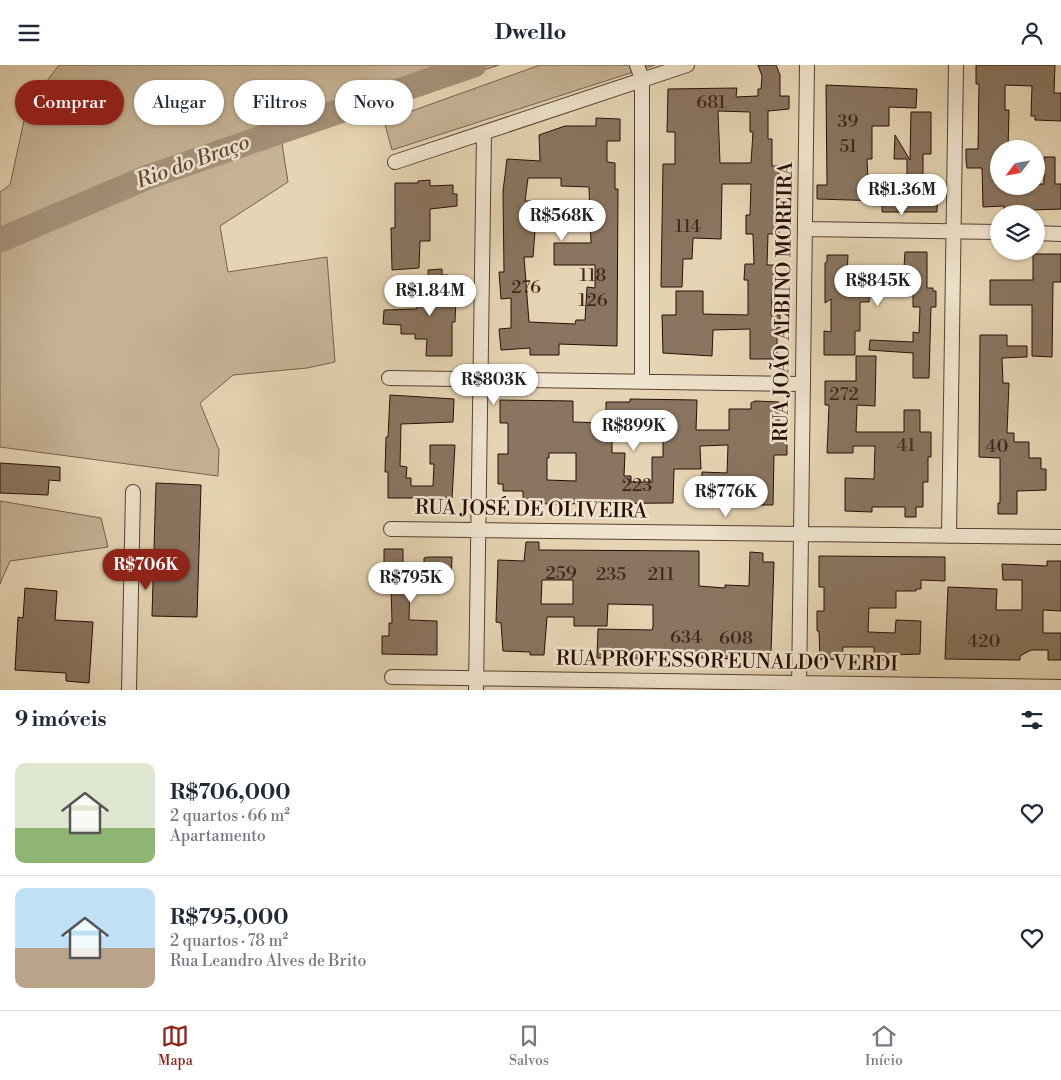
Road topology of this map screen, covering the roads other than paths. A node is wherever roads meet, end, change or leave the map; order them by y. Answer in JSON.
{"nodes":[{"id":1,"x":637,"y":65,"type":"edge"},
{"id":2,"x":686,"y":65,"type":"edge"},
{"id":3,"x":808,"y":65,"type":"edge"},
{"id":4,"x":956,"y":65,"type":"edge"},
{"id":5,"x":642,"y":79,"type":"junction"},
{"id":6,"x":484,"y":133,"type":"junction"},
{"id":7,"x":395,"y":162,"type":"dead end"},
{"id":8,"x":805,"y":229,"type":"junction"},
{"id":9,"x":954,"y":232,"type":"junction"},
{"id":10,"x":990,"y":232,"type":"edge"},
{"id":11,"x":1045,"y":233,"type":"edge"},
{"id":12,"x":1061,"y":233,"type":"edge"},
{"id":13,"x":389,"y":378,"type":"dead end"},
{"id":14,"x":480,"y":379,"type":"junction"},
{"id":15,"x":642,"y":381,"type":"junction"},
{"id":16,"x":803,"y":384,"type":"junction"},
{"id":17,"x":133,"y":493,"type":"dead end"},
{"id":18,"x":391,"y":529,"type":"dead end"},
{"id":19,"x":478,"y":530,"type":"junction"},
{"id":20,"x":801,"y":534,"type":"junction"},
{"id":21,"x":949,"y":535,"type":"junction"},
{"id":22,"x":1061,"y":537,"type":"edge"},
{"id":23,"x":392,"y":677,"type":"dead end"},
{"id":24,"x":476,"y":684,"type":"edge"},
{"id":25,"x":799,"y":687,"type":"edge"},
{"id":26,"x":1061,"y":687,"type":"edge"},
{"id":27,"x":130,"y":690,"type":"edge"}],
"edges":[{"from":1,"to":5,"type":"street"},
{"from":2,"to":5,"type":"street"},
{"from":3,"to":8,"type":"street","name":"RUA JOÃO ALBINO MOREIRA"},
{"from":4,"to":9,"type":"street"},
{"from":5,"to":6,"type":"street"},
{"from":5,"to":15,"type":"street"},
{"from":6,"to":7,"type":"street"},
{"from":6,"to":14,"type":"street"},
{"from":8,"to":9,"type":"street"},
{"from":8,"to":16,"type":"street","name":"RUA JOÃO ALBINO MOREIRA"},
{"from":9,"to":10,"type":"street"},
{"from":9,"to":21,"type":"street"},
{"from":11,"to":12,"type":"street"},
{"from":13,"to":14,"type":"street"},
{"from":14,"to":15,"type":"street"},
{"from":14,"to":19,"type":"street"},
{"from":15,"to":16,"type":"street"},
{"from":16,"to":20,"type":"street","name":"RUA JOÃO ALBINO MOREIRA"},
{"from":17,"to":27,"type":"street"},
{"from":18,"to":19,"type":"street","name":"RUA JOSÉ DE OLIVEIRA"},
{"from":19,"to":20,"type":"street","name":"RUA JOSÉ DE OLIVEIRA"},
{"from":19,"to":24,"type":"street"},
{"from":20,"to":21,"type":"street","name":"RUA JOSÉ DE OLIVEIRA"},
{"from":20,"to":25,"type":"street","name":"RUA JOÃO ALBINO MOREIRA"},
{"from":21,"to":22,"type":"street","name":"RUA JOSÉ DE OLIVEIRA"},
{"from":23,"to":24,"type":"street","name":"RUA PROFESSOR EUNALDO VERDI"},
{"from":24,"to":25,"type":"street","name":"RUA PROFESSOR EUNALDO VERDI"},
{"from":25,"to":26,"type":"street","name":"RUA PROFESSOR EUNALDO VERDI"}]}
